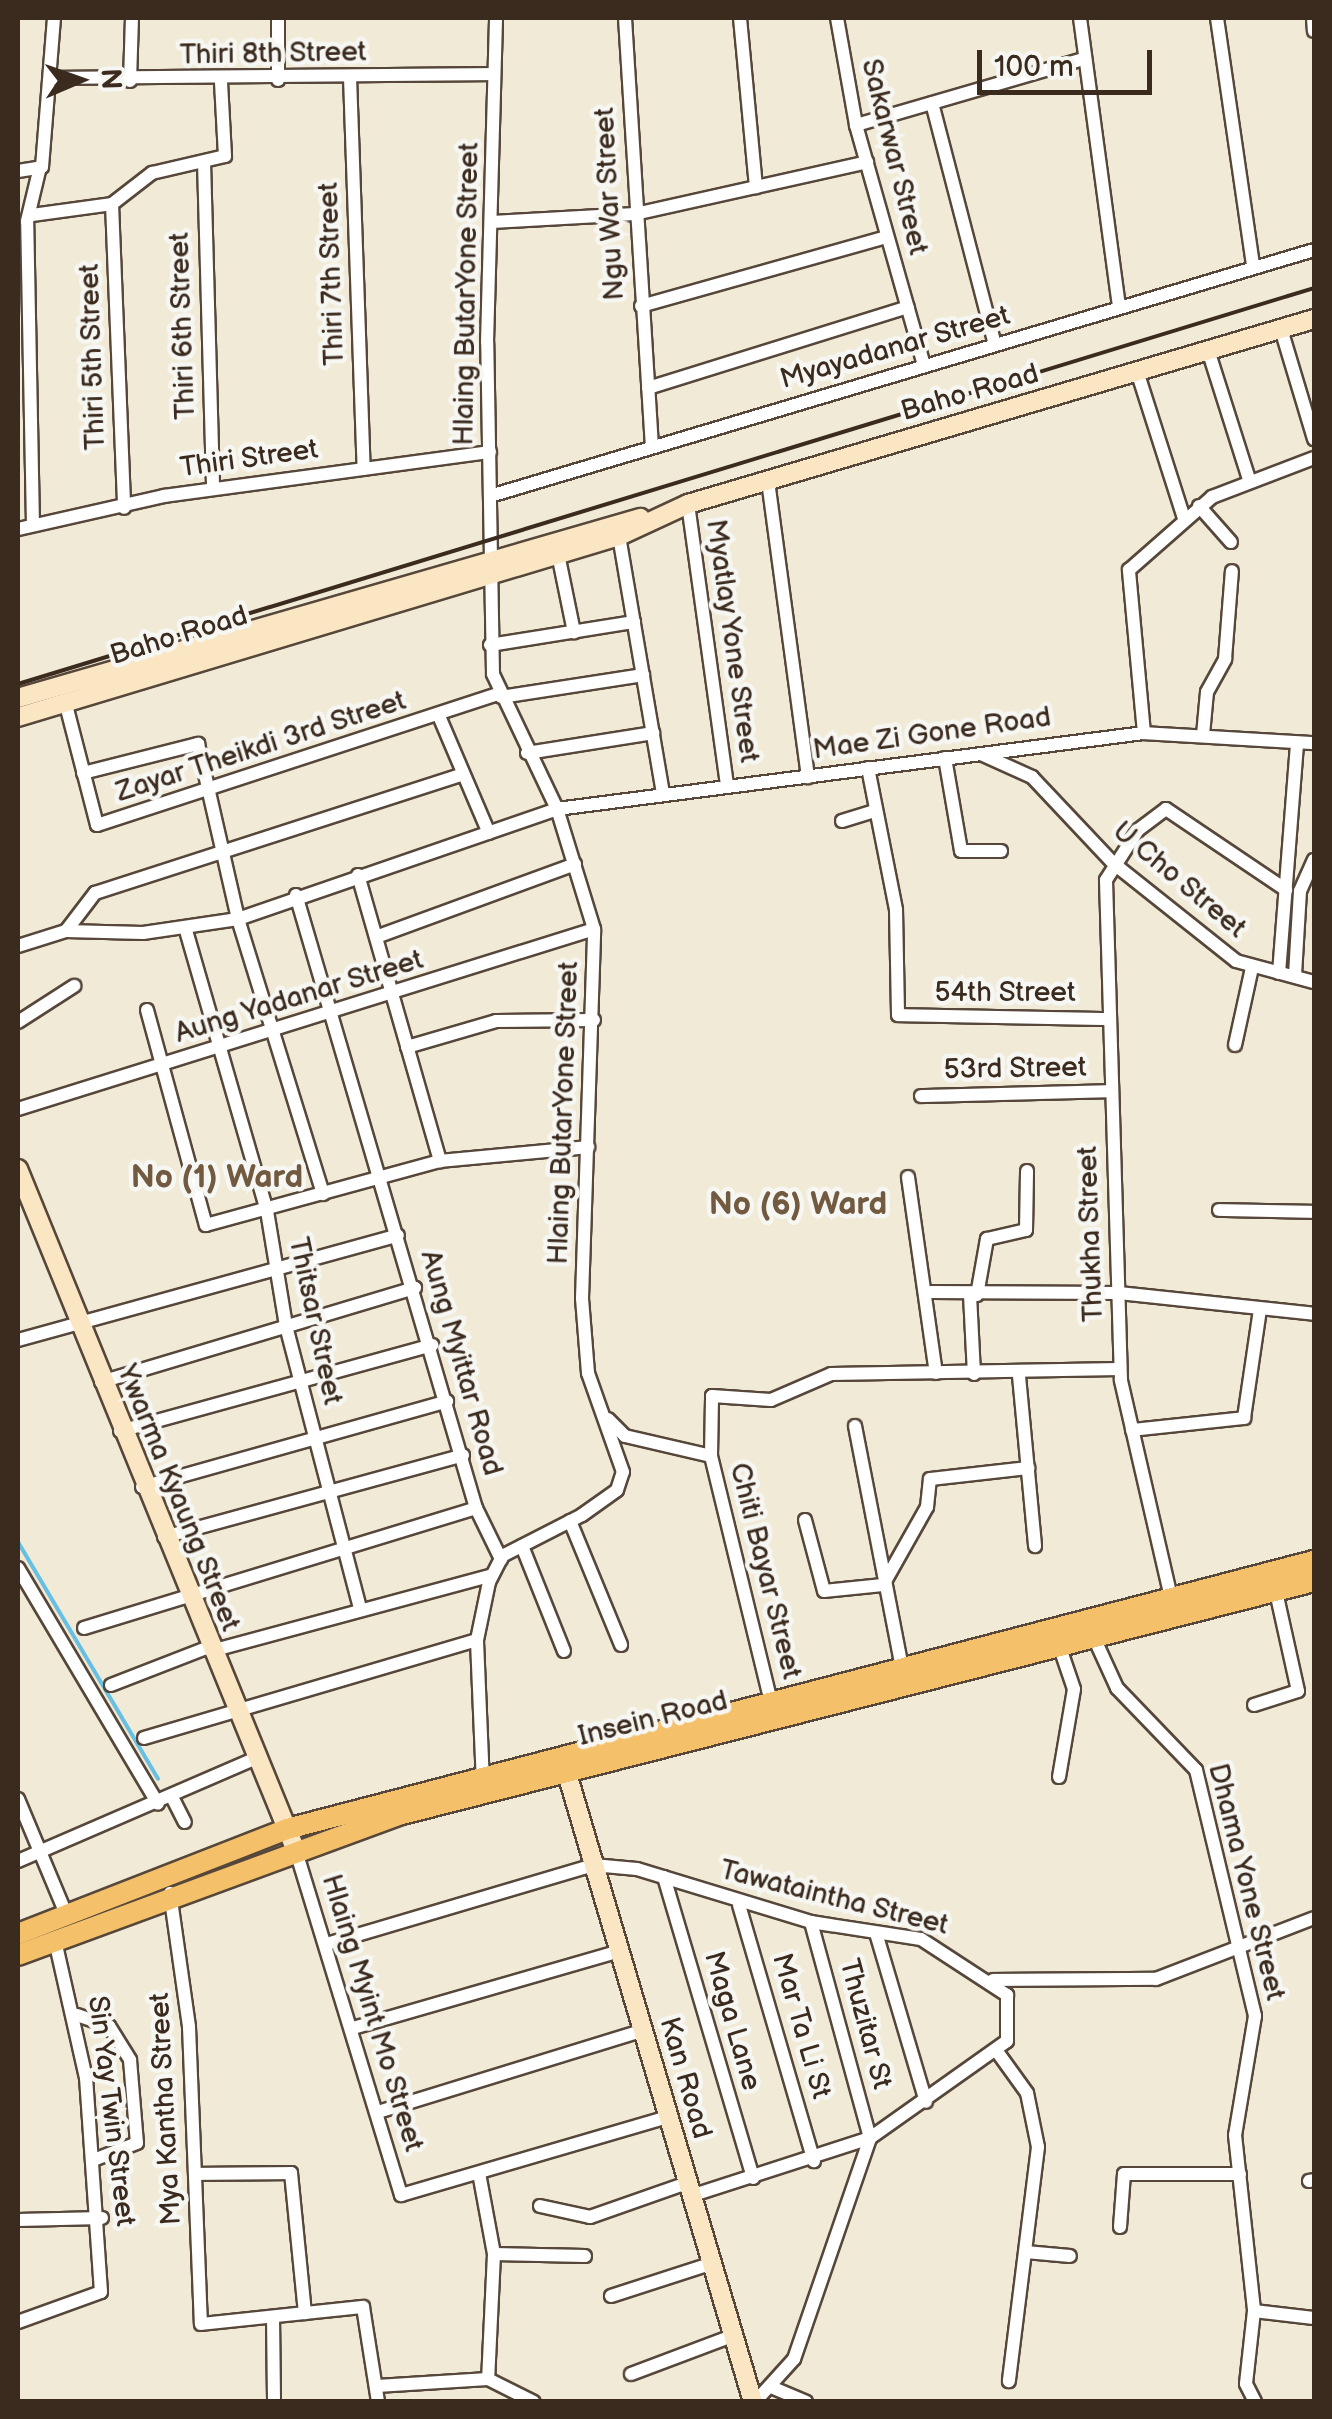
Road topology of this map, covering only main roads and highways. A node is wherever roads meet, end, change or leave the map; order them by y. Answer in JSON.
{"nodes":[{"id":1,"x":1314,"y":319,"type":"edge"},
{"id":2,"x":641,"y":518,"type":"junction"},
{"id":3,"x":490,"y":566,"type":"junction"},
{"id":4,"x":18,"y":698,"type":"edge"},
{"id":5,"x":18,"y":716,"type":"edge"},
{"id":6,"x":18,"y":1169,"type":"edge"},
{"id":7,"x":1314,"y":1561,"type":"edge"},
{"id":8,"x":1272,"y":1581,"type":"junction"},
{"id":9,"x":1314,"y":1581,"type":"edge"},
{"id":10,"x":1090,"y":1628,"type":"junction"},
{"id":11,"x":903,"y":1674,"type":"junction"},
{"id":12,"x":563,"y":1761,"type":"junction"},
{"id":13,"x":483,"y":1783,"type":"junction"},
{"id":14,"x":291,"y":1838,"type":"junction"},
{"id":15,"x":18,"y":1934,"type":"edge"},
{"id":16,"x":18,"y":1954,"type":"edge"},
{"id":17,"x":754,"y":2402,"type":"edge"}],
"edges":[{"from":1,"to":2,"type":"main road","name":"Baho Road"},
{"from":2,"to":3,"type":"main road","name":"Baho Road"},
{"from":2,"to":3,"type":"main road","name":"Baho Road"},
{"from":3,"to":4,"type":"main road","name":"Baho Road"},
{"from":3,"to":5,"type":"main road","name":"Baho Road"},
{"from":6,"to":14,"type":"main road","name":"Ywarma Kyaung Street"},
{"from":7,"to":8,"type":"main road","name":"Insein Road"},
{"from":8,"to":9,"type":"main road","name":"Insein Road"},
{"from":8,"to":10,"type":"main road","name":"Insein Road"},
{"from":10,"to":11,"type":"main road","name":"Insein Road"},
{"from":10,"to":11,"type":"main road","name":"Insein Road"},
{"from":11,"to":12,"type":"main road","name":"Insein Road"},
{"from":11,"to":12,"type":"main road","name":"Insein Road"},
{"from":12,"to":13,"type":"main road","name":"Insein Road"},
{"from":12,"to":17,"type":"main road","name":"Kan Road"},
{"from":13,"to":14,"type":"main road","name":"Insein Road"},
{"from":13,"to":14,"type":"main road","name":"Insein Road"},
{"from":14,"to":15,"type":"main road","name":"Insein Road"},
{"from":14,"to":16,"type":"main road","name":"Insein Road"}]}
